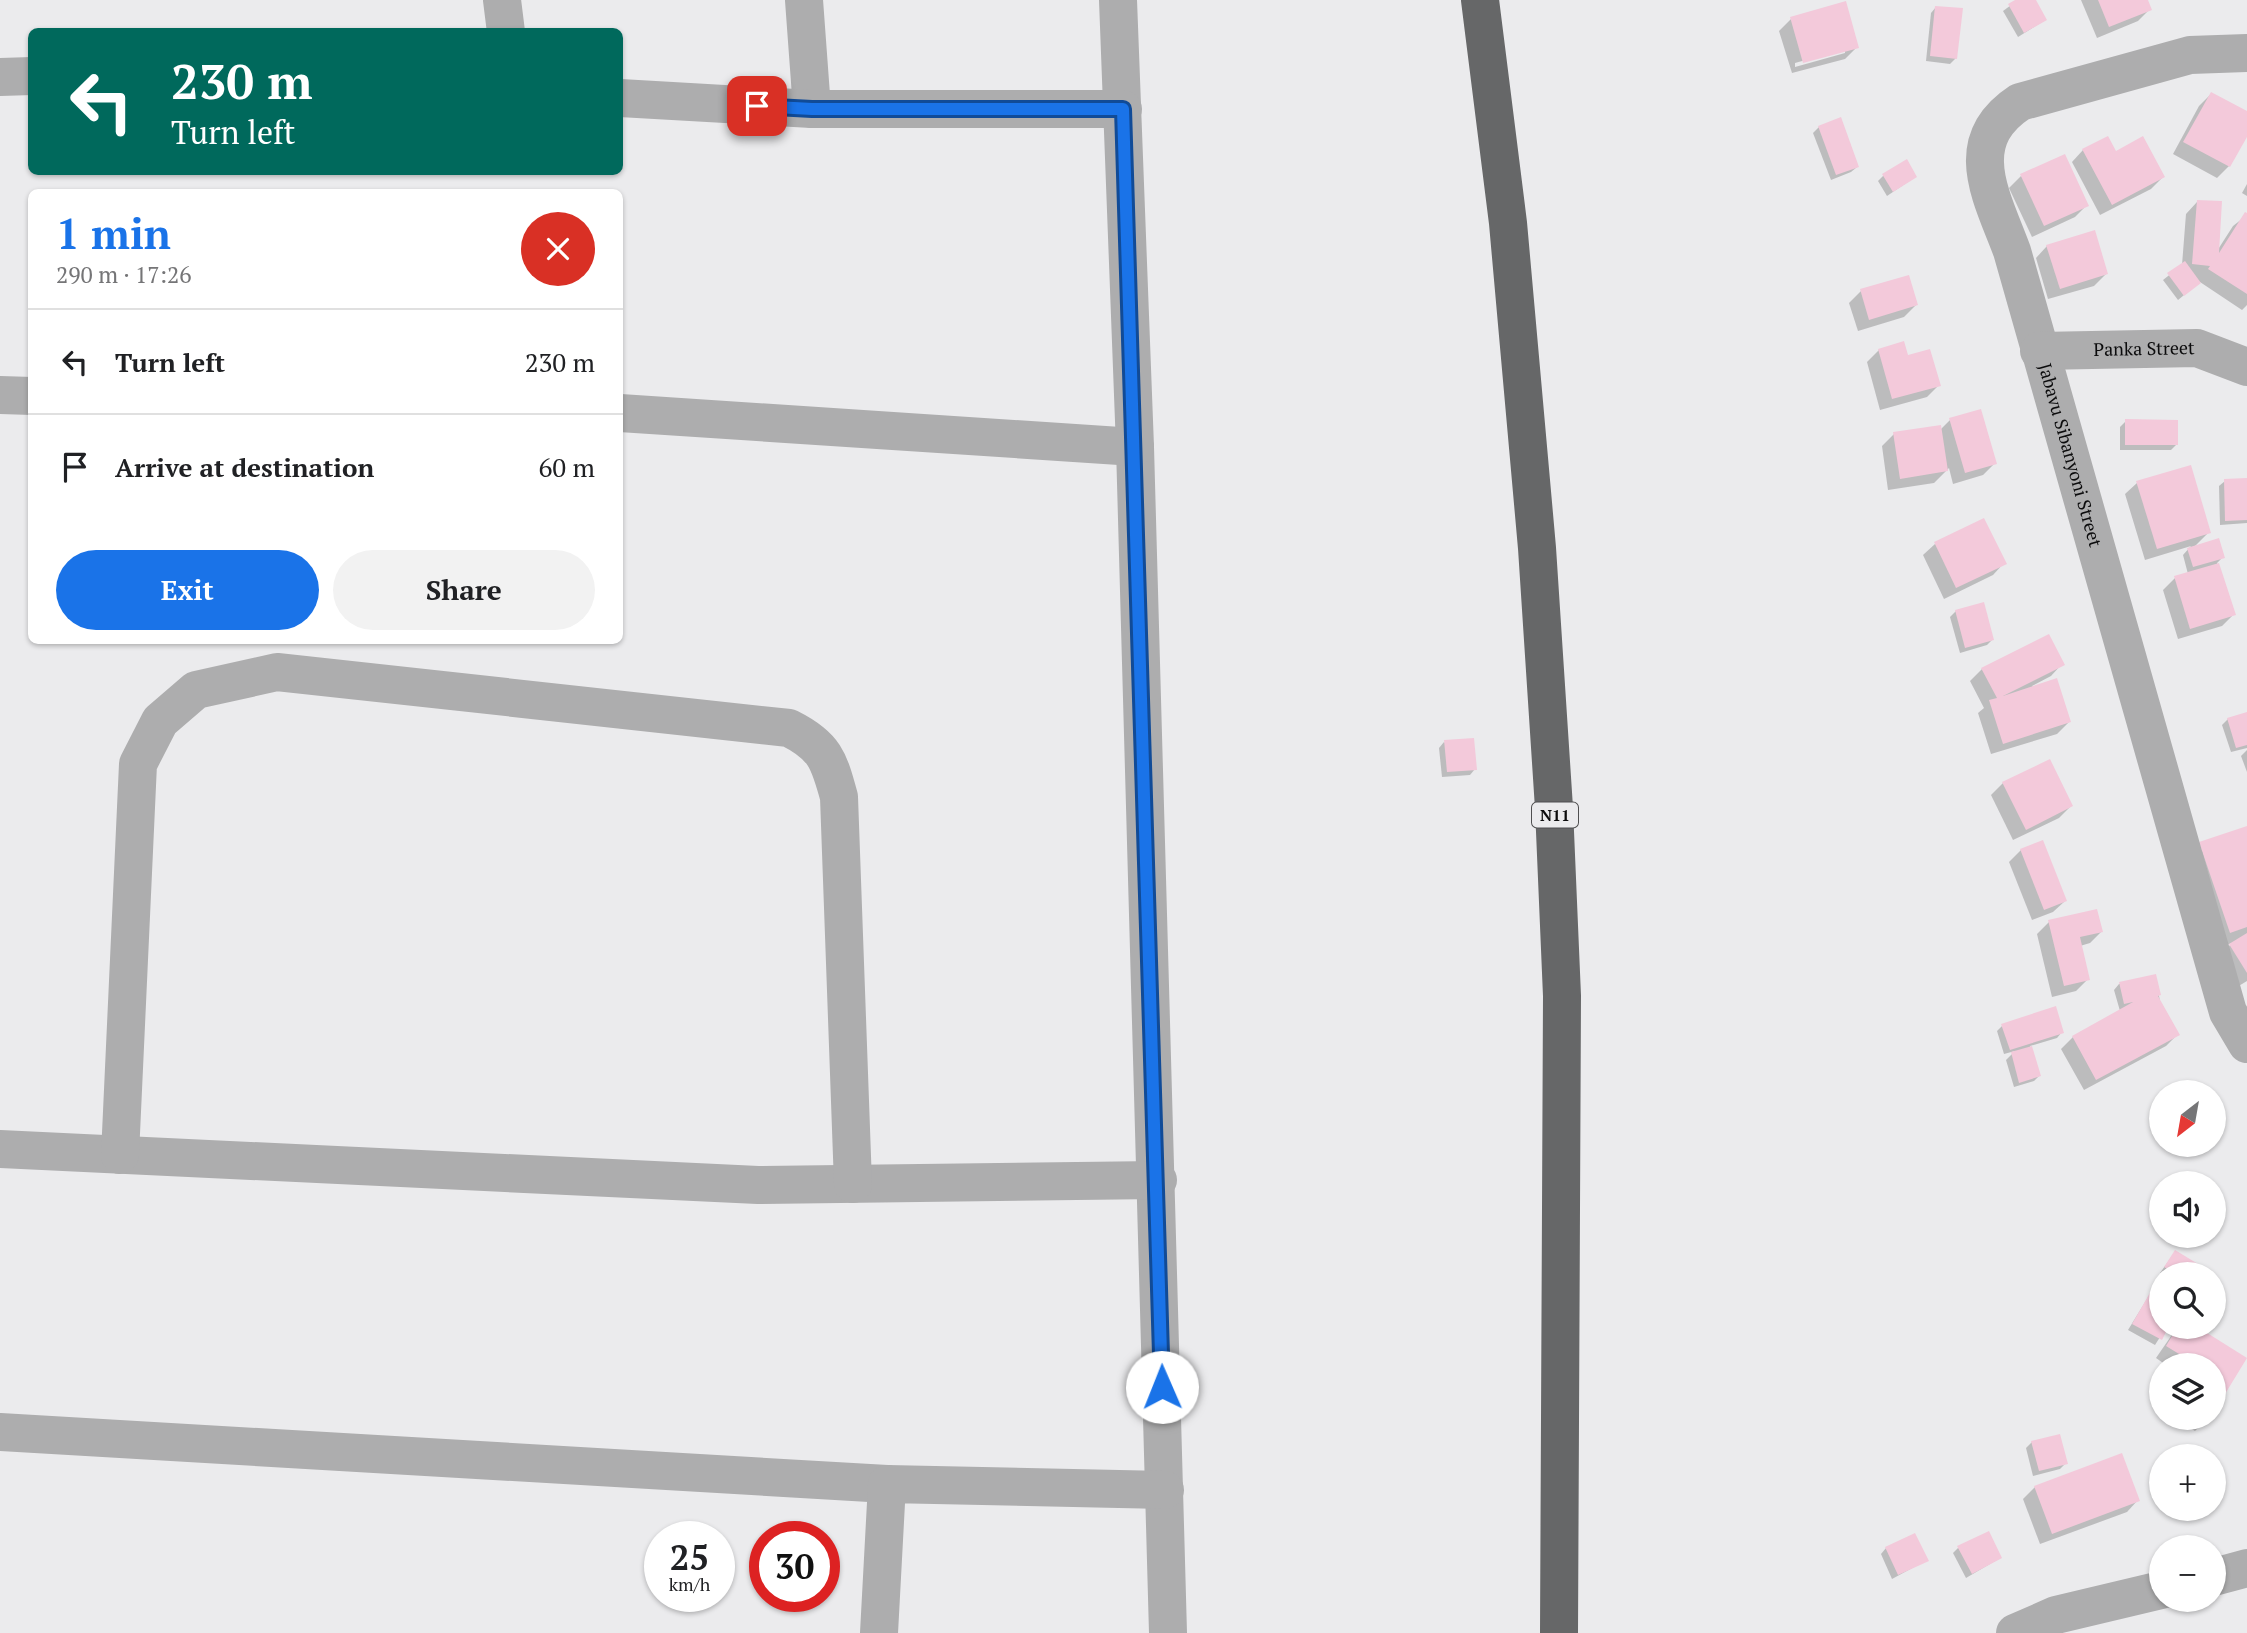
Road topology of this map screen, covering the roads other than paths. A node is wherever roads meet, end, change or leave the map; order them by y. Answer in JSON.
{"nodes":[{"id":1,"x":502,"y":0,"type":"edge"},
{"id":2,"x":804,"y":0,"type":"edge"},
{"id":3,"x":1118,"y":0,"type":"edge"},
{"id":4,"x":1480,"y":0,"type":"edge"},
{"id":5,"x":506,"y":28,"type":"edge"},
{"id":6,"x":2247,"y":53,"type":"edge"},
{"id":7,"x":0,"y":76,"type":"edge"},
{"id":8,"x":28,"y":76,"type":"edge"},
{"id":9,"x":623,"y":98,"type":"edge"},
{"id":10,"x":812,"y":109,"type":"junction"},
{"id":11,"x":1123,"y":109,"type":"junction"},
{"id":12,"x":2039,"y":351,"type":"junction"},
{"id":13,"x":2247,"y":367,"type":"edge"},
{"id":14,"x":0,"y":395,"type":"edge"},
{"id":15,"x":28,"y":396,"type":"edge"},
{"id":16,"x":623,"y":413,"type":"edge"},
{"id":17,"x":1135,"y":447,"type":"junction"},
{"id":18,"x":2247,"y":1044,"type":"edge"},
{"id":19,"x":0,"y":1149,"type":"edge"},
{"id":20,"x":120,"y":1155,"type":"junction"},
{"id":21,"x":1158,"y":1180,"type":"junction"},
{"id":22,"x":853,"y":1184,"type":"junction"},
{"id":23,"x":0,"y":1432,"type":"edge"},
{"id":24,"x":887,"y":1484,"type":"junction"},
{"id":25,"x":1165,"y":1490,"type":"junction"},
{"id":26,"x":2247,"y":1568,"type":"edge"},
{"id":27,"x":2226,"y":1574,"type":"edge"},
{"id":28,"x":2149,"y":1593,"type":"edge"},
{"id":29,"x":879,"y":1633,"type":"edge"},
{"id":30,"x":1168,"y":1633,"type":"edge"},
{"id":31,"x":1559,"y":1633,"type":"edge"},
{"id":32,"x":2015,"y":1633,"type":"edge"}],
"edges":[{"from":1,"to":5,"type":"street"},
{"from":2,"to":10,"type":"street"},
{"from":3,"to":11,"type":"street"},
{"from":4,"to":31,"type":"highway","number":"N11"},
{"from":6,"to":12,"type":"street","name":"Jabavu Sibanyoni Street"},
{"from":7,"to":8,"type":"street"},
{"from":9,"to":10,"type":"street"},
{"from":10,"to":11,"type":"street"},
{"from":11,"to":17,"type":"street"},
{"from":12,"to":13,"type":"street","name":"Panka Street"},
{"from":12,"to":18,"type":"street","name":"Jabavu Sibanyoni Street"},
{"from":14,"to":15,"type":"street"},
{"from":16,"to":17,"type":"street"},
{"from":17,"to":21,"type":"street"},
{"from":19,"to":20,"type":"street"},
{"from":20,"to":22,"type":"street"},
{"from":20,"to":22,"type":"street"},
{"from":21,"to":22,"type":"street"},
{"from":21,"to":25,"type":"street"},
{"from":23,"to":24,"type":"street"},
{"from":24,"to":25,"type":"street"},
{"from":24,"to":29,"type":"street"},
{"from":25,"to":30,"type":"street"},
{"from":26,"to":27,"type":"street"},
{"from":28,"to":32,"type":"street"}]}
